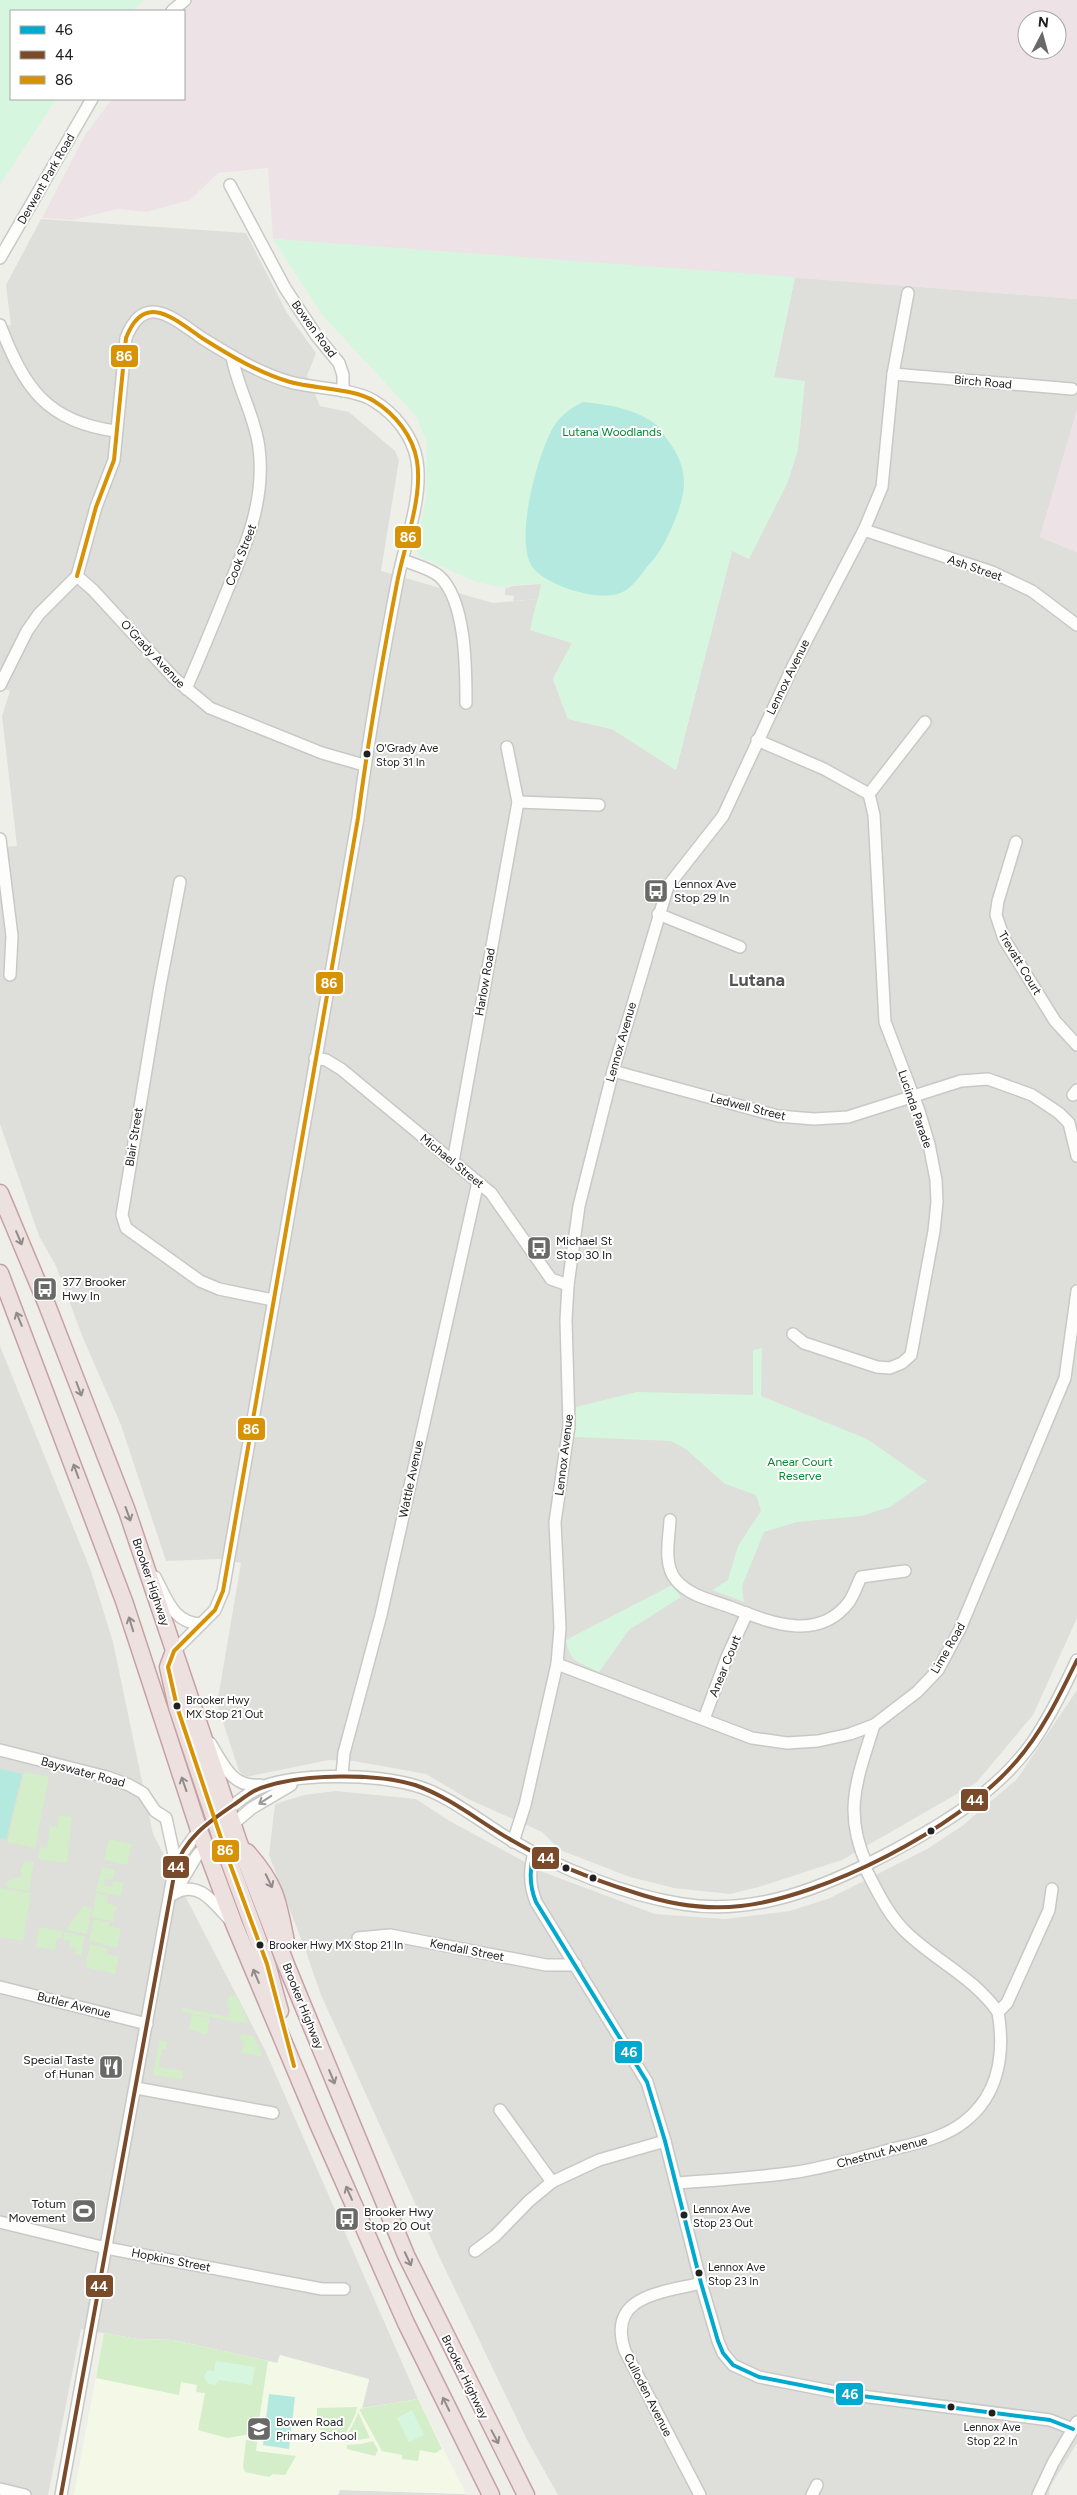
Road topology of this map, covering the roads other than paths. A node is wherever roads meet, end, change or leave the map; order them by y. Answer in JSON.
{"nodes":[{"id":1,"x":185,"y":0,"type":"edge"},
{"id":2,"x":173,"y":10,"type":"edge"},
{"id":3,"x":91,"y":100,"type":"edge"},
{"id":4,"x":230,"y":185,"type":"dead end"},
{"id":5,"x":0,"y":258,"type":"edge"},
{"id":6,"x":908,"y":293,"type":"dead end"},
{"id":7,"x":0,"y":325,"type":"edge"},
{"id":8,"x":232,"y":357,"type":"junction"},
{"id":9,"x":893,"y":374,"type":"junction"},
{"id":10,"x":1072,"y":389,"type":"dead end"},
{"id":11,"x":343,"y":391,"type":"junction"},
{"id":12,"x":116,"y":431,"type":"junction"},
{"id":13,"x":864,"y":530,"type":"junction"},
{"id":14,"x":403,"y":560,"type":"junction"},
{"id":15,"x":77,"y":576,"type":"junction"},
{"id":16,"x":1077,"y":624,"type":"edge"},
{"id":17,"x":0,"y":685,"type":"edge"},
{"id":18,"x":186,"y":689,"type":"junction"},
{"id":19,"x":466,"y":702,"type":"dead end"},
{"id":20,"x":925,"y":722,"type":"dead end"},
{"id":21,"x":757,"y":740,"type":"junction"},
{"id":22,"x":507,"y":748,"type":"dead end"},
{"id":23,"x":364,"y":765,"type":"junction"},
{"id":24,"x":869,"y":794,"type":"junction"},
{"id":25,"x":518,"y":802,"type":"junction"},
{"id":26,"x":599,"y":805,"type":"dead end"},
{"id":27,"x":0,"y":839,"type":"edge"},
{"id":28,"x":1016,"y":842,"type":"dead end"},
{"id":29,"x":180,"y":882,"type":"dead end"},
{"id":30,"x":658,"y":914,"type":"junction"},
{"id":31,"x":740,"y":947,"type":"dead end"},
{"id":32,"x":10,"y":975,"type":"dead end"},
{"id":33,"x":1077,"y":1045,"type":"edge"},
{"id":34,"x":315,"y":1058,"type":"junction"},
{"id":35,"x":612,"y":1070,"type":"junction"},
{"id":36,"x":912,"y":1095,"type":"junction"},
{"id":37,"x":1077,"y":1156,"type":"edge"},
{"id":38,"x":453,"y":1162,"type":"junction"},
{"id":39,"x":478,"y":1182,"type":"junction"},
{"id":40,"x":0,"y":1193,"type":"edge"},
{"id":41,"x":0,"y":1273,"type":"edge"},
{"id":42,"x":568,"y":1285,"type":"junction"},
{"id":43,"x":1077,"y":1291,"type":"edge"},
{"id":44,"x":273,"y":1300,"type":"junction"},
{"id":45,"x":793,"y":1334,"type":"dead end"},
{"id":46,"x":670,"y":1520,"type":"dead end"},
{"id":47,"x":141,"y":1552,"type":"junction"},
{"id":48,"x":905,"y":1571,"type":"dead end"},
{"id":49,"x":747,"y":1613,"type":"junction"},
{"id":50,"x":201,"y":1624,"type":"junction"},
{"id":51,"x":174,"y":1651,"type":"junction"},
{"id":52,"x":1077,"y":1660,"type":"edge"},
{"id":53,"x":557,"y":1664,"type":"junction"},
{"id":54,"x":196,"y":1717,"type":"junction"},
{"id":55,"x":704,"y":1719,"type":"junction"},
{"id":56,"x":874,"y":1725,"type":"junction"},
{"id":57,"x":0,"y":1750,"type":"edge"},
{"id":58,"x":342,"y":1775,"type":"junction"},
{"id":59,"x":299,"y":1780,"type":"junction"},
{"id":60,"x":272,"y":1784,"type":"junction"},
{"id":61,"x":224,"y":1821,"type":"junction"},
{"id":62,"x":202,"y":1838,"type":"junction"},
{"id":63,"x":513,"y":1842,"type":"junction"},
{"id":64,"x":534,"y":1852,"type":"junction"},
{"id":65,"x":176,"y":1864,"type":"junction"},
{"id":66,"x":865,"y":1866,"type":"junction"},
{"id":67,"x":1052,"y":1889,"type":"dead end"},
{"id":68,"x":175,"y":1893,"type":"junction"},
{"id":69,"x":169,"y":1905,"type":"junction"},
{"id":70,"x":234,"y":1924,"type":"junction"},
{"id":71,"x":358,"y":1938,"type":"dead end"},
{"id":72,"x":576,"y":1965,"type":"junction"},
{"id":73,"x":0,"y":1987,"type":"edge"},
{"id":74,"x":998,"y":2012,"type":"junction"},
{"id":75,"x":147,"y":2024,"type":"junction"},
{"id":76,"x":294,"y":2066,"type":"junction"},
{"id":77,"x":136,"y":2088,"type":"junction"},
{"id":78,"x":500,"y":2110,"type":"dead end"},
{"id":79,"x":273,"y":2113,"type":"dead end"},
{"id":80,"x":665,"y":2142,"type":"junction"},
{"id":81,"x":552,"y":2182,"type":"junction"},
{"id":82,"x":676,"y":2184,"type":"junction"},
{"id":83,"x":0,"y":2222,"type":"edge"},
{"id":84,"x":106,"y":2248,"type":"junction"},
{"id":85,"x":475,"y":2251,"type":"dead end"},
{"id":86,"x":701,"y":2283,"type":"junction"},
{"id":87,"x":344,"y":2289,"type":"dead end"},
{"id":88,"x":1075,"y":2425,"type":"edge"},
{"id":89,"x":0,"y":2489,"type":"edge"},
{"id":90,"x":25,"y":2495,"type":"edge"},
{"id":91,"x":61,"y":2495,"type":"edge"},
{"id":92,"x":491,"y":2495,"type":"edge"},
{"id":93,"x":526,"y":2495,"type":"edge"},
{"id":94,"x":700,"y":2495,"type":"edge"},
{"id":95,"x":1038,"y":2495,"type":"edge"}],
"edges":[{"from":1,"to":2,"type":"street"},
{"from":3,"to":5,"type":"street","name":"Derwent Park Road"},
{"from":4,"to":11,"type":"street","name":"Bowen Road"},
{"from":6,"to":9,"type":"street","name":"Lennox Avenue"},
{"from":7,"to":12,"type":"street"},
{"from":8,"to":11,"type":"street"},
{"from":8,"to":12,"type":"street"},
{"from":8,"to":18,"type":"street","name":"Cook Street"},
{"from":9,"to":10,"type":"street","name":"Birch Road"},
{"from":9,"to":13,"type":"street","name":"Lennox Avenue"},
{"from":11,"to":14,"type":"street"},
{"from":12,"to":15,"type":"street"},
{"from":13,"to":16,"type":"street","name":"Ash Street"},
{"from":13,"to":21,"type":"street","name":"Lennox Avenue"},
{"from":14,"to":19,"type":"street"},
{"from":14,"to":23,"type":"street"},
{"from":15,"to":17,"type":"street"},
{"from":15,"to":18,"type":"street","name":"O'Grady Avenue"},
{"from":18,"to":23,"type":"street","name":"O'Grady Avenue"},
{"from":20,"to":24,"type":"street"},
{"from":21,"to":24,"type":"street"},
{"from":21,"to":30,"type":"street","name":"Lennox Avenue"},
{"from":22,"to":25,"type":"street","name":"Harlow Road"},
{"from":23,"to":34,"type":"street"},
{"from":24,"to":36,"type":"street","name":"Lucinda Parade"},
{"from":25,"to":26,"type":"street"},
{"from":25,"to":38,"type":"street","name":"Harlow Road"},
{"from":27,"to":32,"type":"street"},
{"from":28,"to":33,"type":"street","name":"Trevatt Court"},
{"from":29,"to":44,"type":"street","name":"Blair Street"},
{"from":30,"to":31,"type":"street"},
{"from":30,"to":35,"type":"street","name":"Lennox Avenue"},
{"from":34,"to":38,"type":"street","name":"Michael Street"},
{"from":34,"to":44,"type":"street"},
{"from":35,"to":36,"type":"street","name":"Ledwell Street"},
{"from":35,"to":42,"type":"street","name":"Lennox Avenue"},
{"from":36,"to":37,"type":"street"},
{"from":36,"to":45,"type":"street","name":"Lucinda Parade"},
{"from":38,"to":39,"type":"street","name":"Michael Street"},
{"from":39,"to":42,"type":"street","name":"Michael Street"},
{"from":39,"to":58,"type":"street","name":"Wattle Avenue"},
{"from":40,"to":47,"type":"highway","name":"Brooker Highway","one_way":true},
{"from":62,"to":41,"type":"highway","one_way":true},
{"from":42,"to":53,"type":"street","name":"Lennox Avenue"},
{"from":43,"to":56,"type":"street","name":"Lime Road"},
{"from":44,"to":50,"type":"street"},
{"from":46,"to":49,"type":"street"},
{"from":47,"to":50,"type":"street"},
{"from":47,"to":51,"type":"highway","name":"Brooker Highway"},
{"from":48,"to":49,"type":"street"},
{"from":49,"to":55,"type":"street","name":"Anear Court"},
{"from":50,"to":51,"type":"street"},
{"from":51,"to":54,"type":"highway","name":"Brooker Highway"},
{"from":51,"to":61,"type":"highway"},
{"from":52,"to":66,"type":"street"},
{"from":53,"to":55,"type":"street","name":"Lime Road"},
{"from":53,"to":63,"type":"street","name":"Lennox Avenue"},
{"from":54,"to":60,"type":"street"},
{"from":54,"to":61,"type":"highway","name":"Brooker Highway"},
{"from":55,"to":56,"type":"street","name":"Lime Road"},
{"from":56,"to":66,"type":"street"},
{"from":57,"to":65,"type":"street","name":"Bayswater Road"},
{"from":58,"to":59,"type":"street"},
{"from":58,"to":63,"type":"street"},
{"from":59,"to":60,"type":"street"},
{"from":59,"to":61,"type":"street","one_way":true},
{"from":60,"to":61,"type":"street"},
{"from":61,"to":62,"type":"highway"},
{"from":61,"to":76,"type":"highway"},
{"from":61,"to":93,"type":"highway","name":"Brooker Highway","one_way":true},
{"from":62,"to":65,"type":"street"},
{"from":62,"to":68,"type":"street"},
{"from":62,"to":70,"type":"highway"},
{"from":63,"to":64,"type":"street"},
{"from":64,"to":66,"type":"street"},
{"from":64,"to":72,"type":"street"},
{"from":65,"to":69,"type":"street"},
{"from":66,"to":74,"type":"street"},
{"from":67,"to":74,"type":"street"},
{"from":68,"to":69,"type":"street"},
{"from":68,"to":70,"type":"street"},
{"from":69,"to":75,"type":"street"},
{"from":76,"to":70,"type":"highway","one_way":true},
{"from":71,"to":72,"type":"street","name":"Kendall Street"},
{"from":72,"to":80,"type":"street"},
{"from":73,"to":75,"type":"street","name":"Butler Avenue"},
{"from":74,"to":82,"type":"street","name":"Chestnut Avenue"},
{"from":75,"to":77,"type":"street"},
{"from":92,"to":76,"type":"highway","one_way":true},
{"from":77,"to":79,"type":"street"},
{"from":77,"to":84,"type":"street"},
{"from":78,"to":81,"type":"street"},
{"from":80,"to":81,"type":"street"},
{"from":80,"to":82,"type":"street"},
{"from":81,"to":85,"type":"street"},
{"from":82,"to":86,"type":"street"},
{"from":83,"to":84,"type":"street","name":"Hopkins Street"},
{"from":84,"to":87,"type":"street","name":"Hopkins Street"},
{"from":84,"to":91,"type":"street"},
{"from":86,"to":88,"type":"street"},
{"from":86,"to":94,"type":"street","name":"Culloden Avenue"},
{"from":88,"to":95,"type":"street"},
{"from":89,"to":90,"type":"street"}]}
